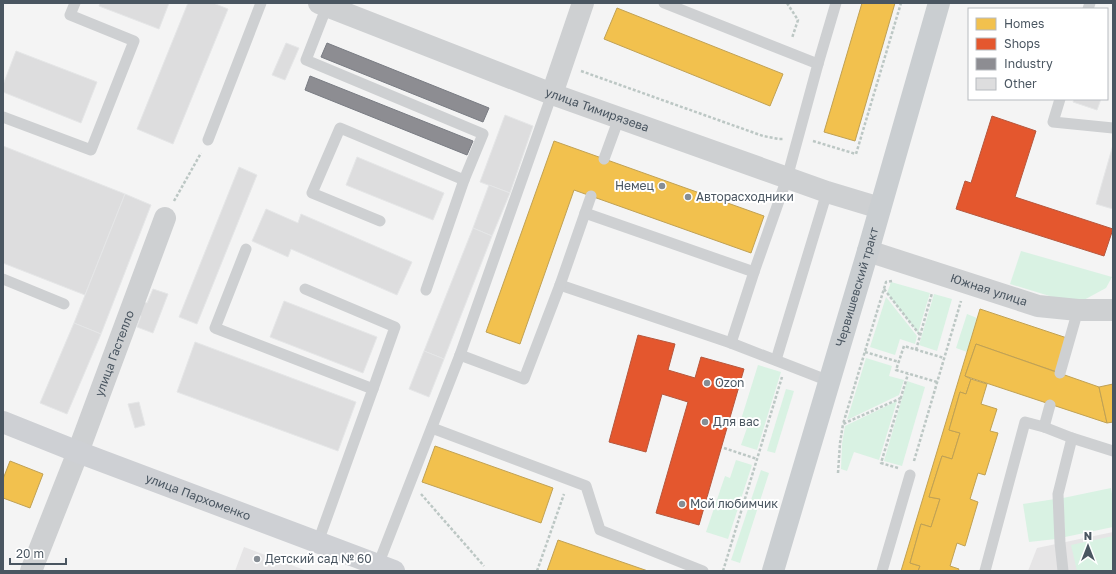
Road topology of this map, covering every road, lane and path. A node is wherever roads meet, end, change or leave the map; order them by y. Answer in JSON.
{"nodes":[{"id":1,"x":75,"y":3,"type":"edge"},
{"id":2,"x":261,"y":3,"type":"edge"},
{"id":3,"x":583,"y":3,"type":"edge"},
{"id":4,"x":787,"y":3,"type":"edge"},
{"id":5,"x":836,"y":3,"type":"edge"},
{"id":6,"x":901,"y":3,"type":"edge"},
{"id":7,"x":939,"y":3,"type":"edge"},
{"id":8,"x":323,"y":4,"type":"edge"},
{"id":9,"x":668,"y":4,"type":"edge"},
{"id":10,"x":788,"y":52,"type":"junction"},
{"id":11,"x":562,"y":64,"type":"junction"},
{"id":12,"x":818,"y":64,"type":"junction"},
{"id":13,"x":552,"y":94,"type":"junction"},
{"id":14,"x":1060,"y":100,"type":"edge"},
{"id":15,"x":3,"y":117,"type":"edge"},
{"id":16,"x":619,"y":118,"type":"junction"},
{"id":17,"x":1113,"y":128,"type":"edge"},
{"id":18,"x":798,"y":136,"type":"junction"},
{"id":19,"x":208,"y":140,"type":"joint"},
{"id":20,"x":604,"y":159,"type":"dead end"},
{"id":21,"x":787,"y":178,"type":"junction"},
{"id":22,"x":464,"y":180,"type":"junction"},
{"id":23,"x":827,"y":192,"type":"junction"},
{"id":24,"x":591,"y":196,"type":"dead end"},
{"id":25,"x":880,"y":208,"type":"junction"},
{"id":26,"x":585,"y":213,"type":"junction"},
{"id":27,"x":165,"y":218,"type":"joint"},
{"id":28,"x":380,"y":221,"type":"dead end"},
{"id":29,"x":246,"y":249,"type":"dead end"},
{"id":30,"x":868,"y":251,"type":"junction"},
{"id":31,"x":754,"y":272,"type":"junction"},
{"id":32,"x":3,"y":279,"type":"edge"},
{"id":33,"x":896,"y":280,"type":"dead end"},
{"id":34,"x":560,"y":284,"type":"junction"},
{"id":35,"x":884,"y":289,"type":"junction"},
{"id":36,"x":305,"y":290,"type":"dead end"},
{"id":37,"x":426,"y":290,"type":"dead end"},
{"id":38,"x":933,"y":290,"type":"dead end"},
{"id":39,"x":962,"y":299,"type":"dead end"},
{"id":40,"x":64,"y":304,"type":"dead end"},
{"id":41,"x":1078,"y":310,"type":"junction"},
{"id":42,"x":1113,"y":310,"type":"edge"},
{"id":43,"x":920,"y":336,"type":"junction"},
{"id":44,"x":731,"y":343,"type":"junction"},
{"id":45,"x":916,"y":350,"type":"junction"},
{"id":46,"x":865,"y":352,"type":"junction"},
{"id":47,"x":460,"y":355,"type":"junction"},
{"id":48,"x":944,"y":358,"type":"junction"},
{"id":49,"x":776,"y":360,"type":"junction"},
{"id":50,"x":899,"y":362,"type":"junction"},
{"id":51,"x":786,"y":365,"type":"junction"},
{"id":52,"x":1060,"y":373,"type":"dead end"},
{"id":53,"x":908,"y":374,"type":"junction"},
{"id":54,"x":829,"y":381,"type":"junction"},
{"id":55,"x":937,"y":382,"type":"junction"},
{"id":56,"x":373,"y":389,"type":"junction"},
{"id":57,"x":901,"y":398,"type":"junction"},
{"id":58,"x":1050,"y":405,"type":"dead end"},
{"id":59,"x":3,"y":422,"type":"edge"},
{"id":60,"x":843,"y":424,"type":"junction"},
{"id":61,"x":1044,"y":427,"type":"junction"},
{"id":62,"x":432,"y":428,"type":"junction"},
{"id":63,"x":1072,"y":438,"type":"junction"},
{"id":64,"x":724,"y":448,"type":"dead end"},
{"id":65,"x":1113,"y":451,"type":"edge"},
{"id":66,"x":78,"y":452,"type":"junction"},
{"id":67,"x":757,"y":459,"type":"junction"},
{"id":68,"x":838,"y":473,"type":"dead end"},
{"id":69,"x":910,"y":474,"type":"junction"},
{"id":70,"x":568,"y":480,"type":"junction"},
{"id":71,"x":410,"y":482,"type":"junction"},
{"id":72,"x":318,"y":542,"type":"junction"},
{"id":73,"x":484,"y":566,"type":"dead end"},
{"id":74,"x":386,"y":568,"type":"edge"},
{"id":75,"x":31,"y":571,"type":"edge"},
{"id":76,"x":537,"y":571,"type":"edge"},
{"id":77,"x":703,"y":571,"type":"edge"},
{"id":78,"x":723,"y":571,"type":"edge"},
{"id":79,"x":773,"y":571,"type":"edge"},
{"id":80,"x":882,"y":571,"type":"edge"},
{"id":81,"x":985,"y":571,"type":"edge"},
{"id":82,"x":1063,"y":571,"type":"edge"}],
"edges":[{"from":1,"to":15,"type":"lane"},
{"from":2,"to":19,"type":"lane"},
{"from":3,"to":11,"type":"street"},
{"from":4,"to":10,"type":"path"},
{"from":5,"to":12,"type":"lane"},
{"from":6,"to":18,"type":"path"},
{"from":7,"to":25,"type":"main road","name":"Червишевский тракт"},
{"from":8,"to":13,"type":"street","name":"улица Тимирязева"},
{"from":8,"to":22,"type":"lane"},
{"from":9,"to":10,"type":"lane"},
{"from":10,"to":12,"type":"lane"},
{"from":11,"to":13,"type":"street"},
{"from":11,"to":18,"type":"path"},
{"from":12,"to":18,"type":"lane"},
{"from":13,"to":16,"type":"street","name":"улица Тимирязева"},
{"from":13,"to":47,"type":"lane"},
{"from":14,"to":17,"type":"lane"},
{"from":16,"to":20,"type":"lane"},
{"from":16,"to":21,"type":"street","name":"улица Тимирязева"},
{"from":18,"to":21,"type":"lane"},
{"from":19,"to":27,"type":"path"},
{"from":21,"to":23,"type":"street","name":"улица Тимирязева"},
{"from":21,"to":31,"type":"lane"},
{"from":22,"to":28,"type":"lane"},
{"from":22,"to":37,"type":"lane"},
{"from":23,"to":25,"type":"street","name":"улица Тимирязева"},
{"from":23,"to":49,"type":"lane"},
{"from":24,"to":26,"type":"lane"},
{"from":25,"to":30,"type":"main road","name":"Червишевский тракт"},
{"from":26,"to":31,"type":"lane"},
{"from":26,"to":34,"type":"lane"},
{"from":27,"to":66,"type":"street","name":"улица Гастелло"},
{"from":29,"to":56,"type":"lane"},
{"from":30,"to":41,"type":"street","name":"Южная улица"},
{"from":30,"to":54,"type":"main road","name":"Червишевский тракт"},
{"from":31,"to":44,"type":"lane"},
{"from":32,"to":40,"type":"lane"},
{"from":33,"to":35,"type":"path"},
{"from":34,"to":44,"type":"lane"},
{"from":34,"to":47,"type":"lane"},
{"from":35,"to":43,"type":"path"},
{"from":35,"to":46,"type":"path"},
{"from":36,"to":56,"type":"lane"},
{"from":38,"to":43,"type":"path"},
{"from":39,"to":48,"type":"path"},
{"from":41,"to":42,"type":"street","name":"Южная улица"},
{"from":41,"to":52,"type":"lane"},
{"from":43,"to":45,"type":"path"},
{"from":44,"to":49,"type":"lane"},
{"from":45,"to":48,"type":"path"},
{"from":45,"to":50,"type":"path"},
{"from":46,"to":50,"type":"path"},
{"from":46,"to":60,"type":"path"},
{"from":47,"to":62,"type":"lane"},
{"from":48,"to":55,"type":"path"},
{"from":49,"to":51,"type":"lane"},
{"from":50,"to":53,"type":"path"},
{"from":51,"to":54,"type":"lane"},
{"from":51,"to":67,"type":"path"},
{"from":53,"to":55,"type":"path"},
{"from":53,"to":57,"type":"path"},
{"from":54,"to":79,"type":"main road","name":"Червишевский тракт"},
{"from":55,"to":69,"type":"path"},
{"from":56,"to":72,"type":"lane"},
{"from":57,"to":60,"type":"path"},
{"from":57,"to":69,"type":"path"},
{"from":58,"to":61,"type":"lane"},
{"from":59,"to":66,"type":"street","name":"улица Пархоменко"},
{"from":60,"to":68,"type":"path"},
{"from":61,"to":63,"type":"lane"},
{"from":61,"to":81,"type":"lane"},
{"from":62,"to":70,"type":"lane"},
{"from":62,"to":71,"type":"lane"},
{"from":63,"to":65,"type":"lane"},
{"from":63,"to":82,"type":"lane"},
{"from":64,"to":67,"type":"path"},
{"from":66,"to":72,"type":"street","name":"улица Пархоменко"},
{"from":66,"to":75,"type":"street","name":"улица Гастелло"},
{"from":67,"to":78,"type":"path"},
{"from":69,"to":80,"type":"lane"},
{"from":70,"to":76,"type":"path"},
{"from":70,"to":77,"type":"lane"},
{"from":71,"to":73,"type":"path"},
{"from":71,"to":74,"type":"lane"},
{"from":72,"to":74,"type":"street","name":"улица Пархоменко"}]}
